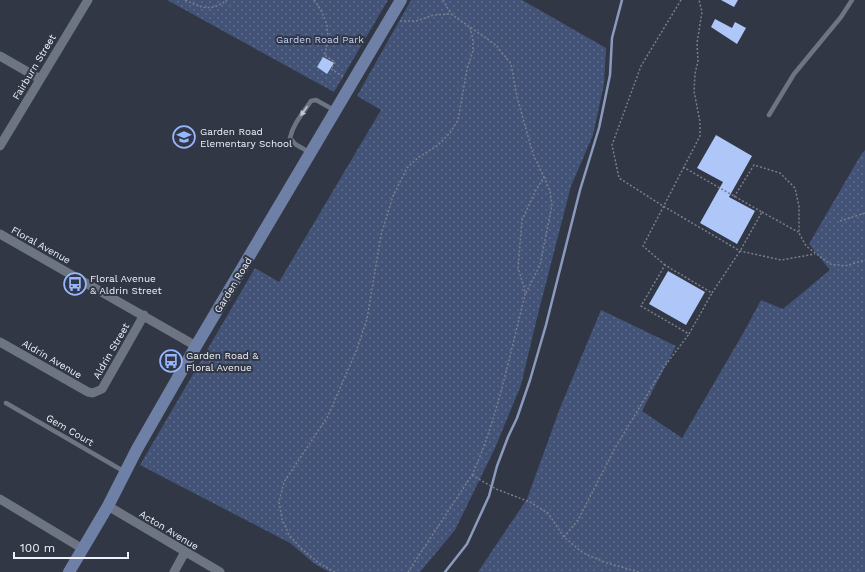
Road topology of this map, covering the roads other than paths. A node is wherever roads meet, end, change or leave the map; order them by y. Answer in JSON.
{"nodes":[{"id":1,"x":88,"y":0,"type":"edge"},
{"id":2,"x":401,"y":0,"type":"edge"},
{"id":3,"x":852,"y":0,"type":"edge"},
{"id":4,"x":0,"y":56,"type":"edge"},
{"id":5,"x":40,"y":79,"type":"junction"},
{"id":6,"x":336,"y":111,"type":"junction"},
{"id":7,"x":769,"y":115,"type":"dead end"},
{"id":8,"x":0,"y":146,"type":"edge"},
{"id":9,"x":311,"y":153,"type":"junction"},
{"id":10,"x":0,"y":234,"type":"edge"},
{"id":11,"x":144,"y":315,"type":"junction"},
{"id":12,"x":0,"y":342,"type":"edge"},
{"id":13,"x":196,"y":346,"type":"junction"},
{"id":14,"x":93,"y":393,"type":"joint"},
{"id":15,"x":6,"y":403,"type":"dead end"},
{"id":16,"x":125,"y":472,"type":"junction"},
{"id":17,"x":0,"y":499,"type":"edge"},
{"id":18,"x":108,"y":506,"type":"junction"},
{"id":19,"x":83,"y":549,"type":"junction"},
{"id":20,"x":185,"y":552,"type":"junction"},
{"id":21,"x":69,"y":572,"type":"edge"},
{"id":22,"x":174,"y":572,"type":"edge"},
{"id":23,"x":220,"y":572,"type":"edge"}],
"edges":[{"from":1,"to":5,"type":"street","name":"Fairburn Street"},
{"from":2,"to":6,"type":"street","name":"Garden Road"},
{"from":3,"to":7,"type":"lane"},
{"from":4,"to":5,"type":"street"},
{"from":5,"to":8,"type":"street","name":"Fairburn Street"},
{"from":6,"to":9,"type":"street","name":"Garden Road"},
{"from":6,"to":9,"type":"lane","one_way":true},
{"from":9,"to":13,"type":"street","name":"Garden Road"},
{"from":10,"to":11,"type":"street","name":"Floral Avenue"},
{"from":11,"to":13,"type":"street","name":"Floral Avenue"},
{"from":11,"to":14,"type":"street","name":"Aldrin Street"},
{"from":12,"to":14,"type":"street","name":"Aldrin Avenue"},
{"from":13,"to":16,"type":"street","name":"Garden Road"},
{"from":15,"to":16,"type":"lane","name":"Gem Court"},
{"from":16,"to":18,"type":"street","name":"Garden Road"},
{"from":17,"to":19,"type":"street"},
{"from":18,"to":19,"type":"street","name":"Garden Road"},
{"from":18,"to":20,"type":"street","name":"Acton Avenue"},
{"from":19,"to":21,"type":"street","name":"Garden Road"},
{"from":20,"to":22,"type":"street"},
{"from":20,"to":23,"type":"street","name":"Acton Avenue"}]}
